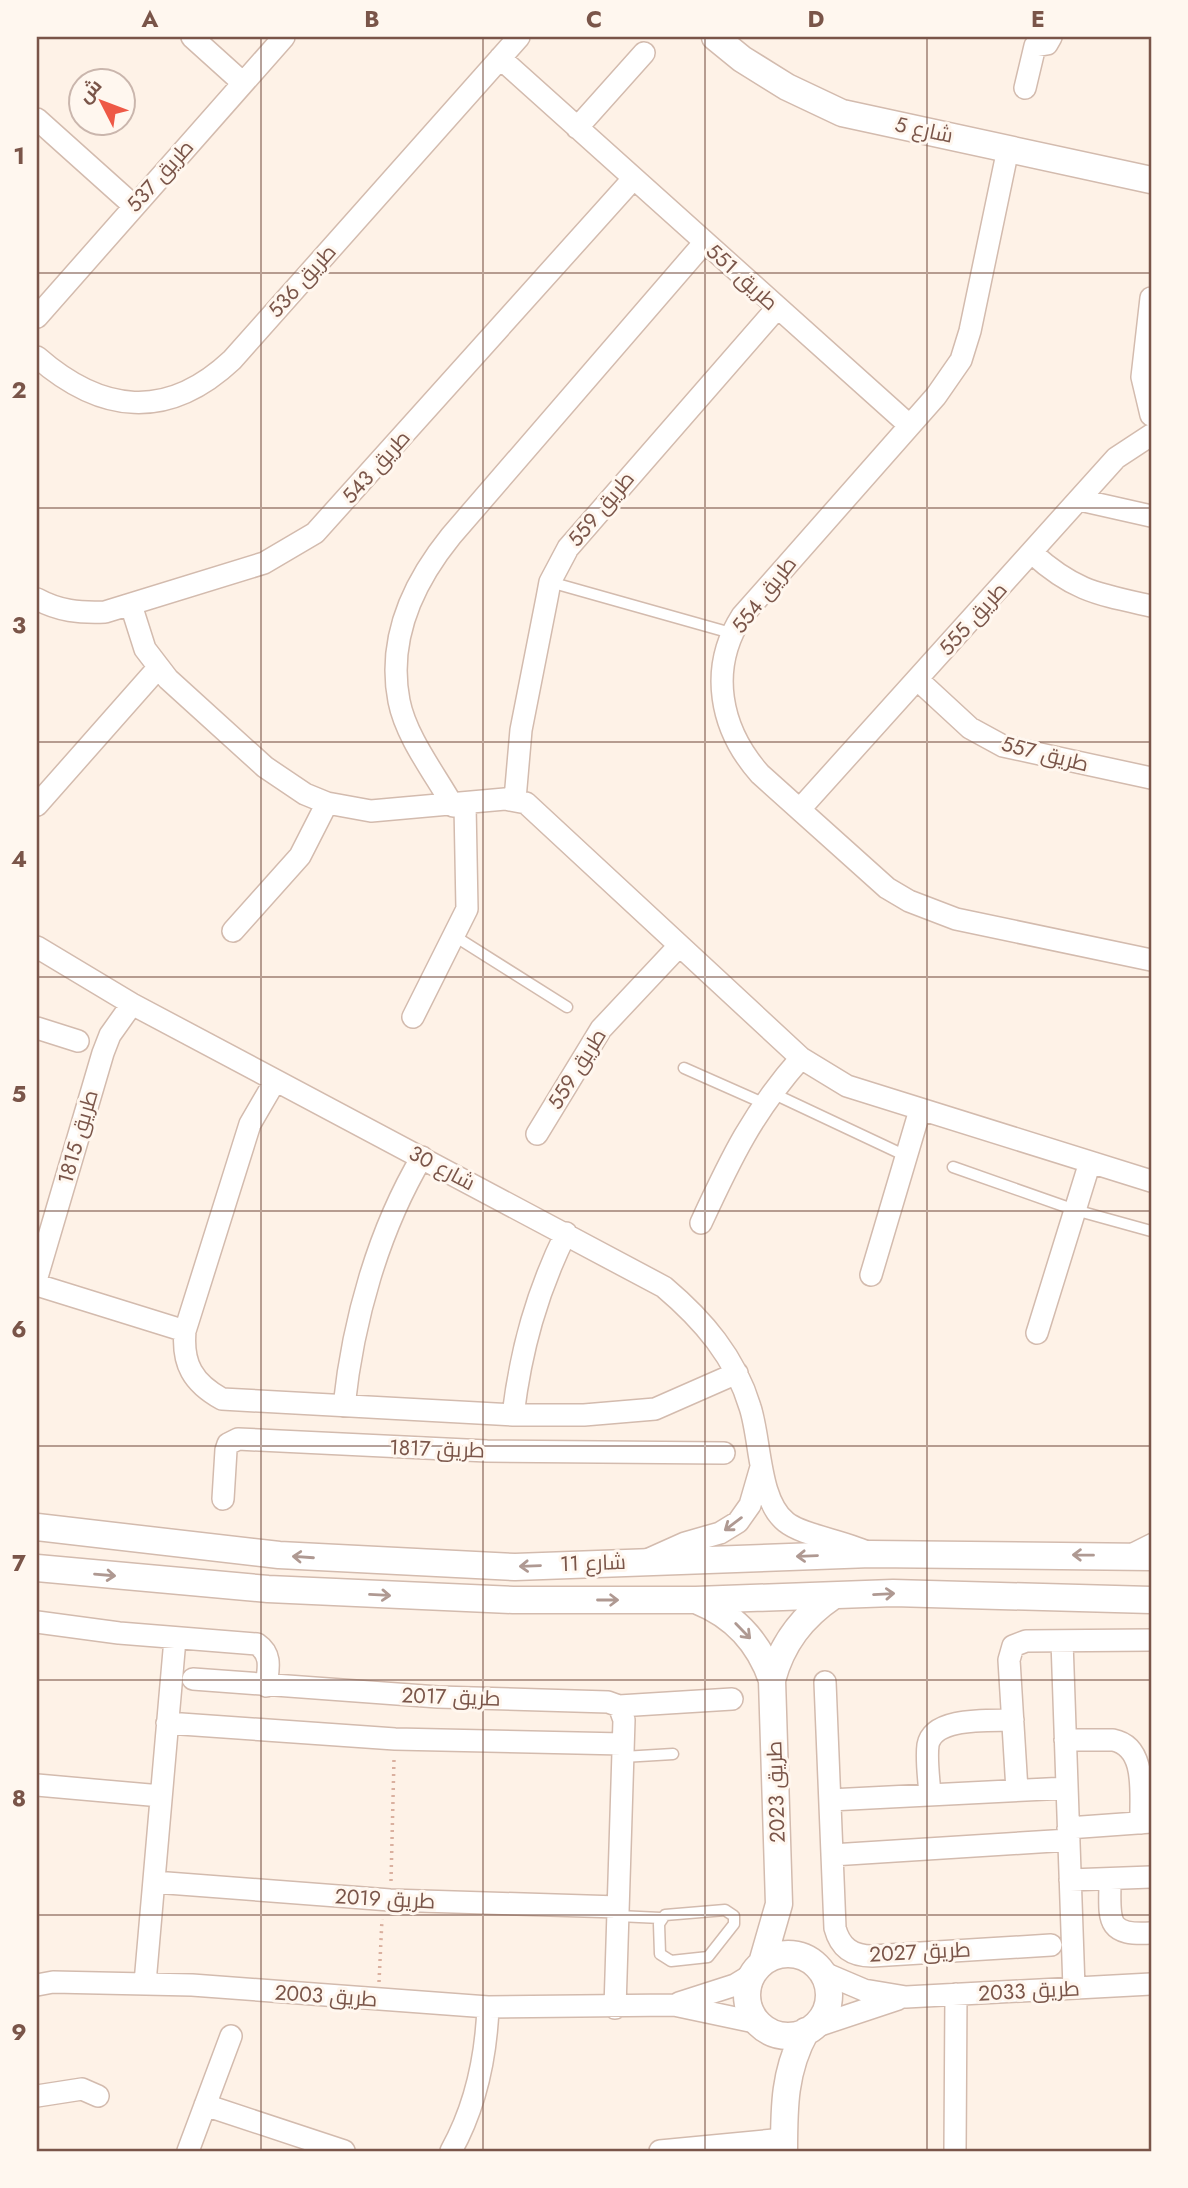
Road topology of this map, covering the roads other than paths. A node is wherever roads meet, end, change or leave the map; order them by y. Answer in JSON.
{"nodes":[{"id":1,"x":192,"y":37,"type":"edge"},
{"id":2,"x":284,"y":37,"type":"edge"},
{"id":3,"x":519,"y":37,"type":"edge"},
{"id":4,"x":715,"y":37,"type":"edge"},
{"id":5,"x":1051,"y":37,"type":"edge"},
{"id":6,"x":645,"y":54,"type":"dead end"},
{"id":7,"x":500,"y":58,"type":"junction"},
{"id":8,"x":243,"y":83,"type":"junction"},
{"id":9,"x":1025,"y":88,"type":"dead end"},
{"id":10,"x":37,"y":119,"type":"edge"},
{"id":11,"x":577,"y":128,"type":"junction"},
{"id":12,"x":1008,"y":149,"type":"junction"},
{"id":13,"x":633,"y":179,"type":"junction"},
{"id":14,"x":1151,"y":180,"type":"edge"},
{"id":15,"x":134,"y":205,"type":"junction"},
{"id":16,"x":704,"y":243,"type":"junction"},
{"id":17,"x":1151,"y":298,"type":"edge"},
{"id":18,"x":777,"y":308,"type":"junction"},
{"id":19,"x":37,"y":317,"type":"edge"},
{"id":20,"x":37,"y":357,"type":"edge"},
{"id":21,"x":1151,"y":415,"type":"edge"},
{"id":22,"x":909,"y":425,"type":"junction"},
{"id":23,"x":1151,"y":435,"type":"edge"},
{"id":24,"x":1080,"y":500,"type":"junction"},
{"id":25,"x":1151,"y":516,"type":"edge"},
{"id":26,"x":1032,"y":553,"type":"junction"},
{"id":27,"x":550,"y":582,"type":"junction"},
{"id":28,"x":37,"y":598,"type":"edge"},
{"id":29,"x":131,"y":605,"type":"junction"},
{"id":30,"x":1151,"y":606,"type":"edge"},
{"id":31,"x":731,"y":633,"type":"junction"},
{"id":32,"x":158,"y":668,"type":"junction"},
{"id":33,"x":918,"y":680,"type":"junction"},
{"id":34,"x":1151,"y":778,"type":"edge"},
{"id":35,"x":515,"y":799,"type":"junction"},
{"id":36,"x":327,"y":803,"type":"junction"},
{"id":37,"x":37,"y":805,"type":"edge"},
{"id":38,"x":459,"y":805,"type":"junction"},
{"id":39,"x":800,"y":809,"type":"junction"},
{"id":40,"x":233,"y":931,"type":"dead end"},
{"id":41,"x":456,"y":937,"type":"junction"},
{"id":42,"x":679,"y":946,"type":"junction"},
{"id":43,"x":37,"y":947,"type":"edge"},
{"id":44,"x":1151,"y":960,"type":"edge"},
{"id":45,"x":132,"y":1004,"type":"junction"},
{"id":46,"x":567,"y":1007,"type":"dead end"},
{"id":47,"x":413,"y":1017,"type":"dead end"},
{"id":48,"x":37,"y":1028,"type":"edge"},
{"id":49,"x":78,"y":1041,"type":"dead end"},
{"id":50,"x":801,"y":1058,"type":"junction"},
{"id":51,"x":684,"y":1068,"type":"dead end"},
{"id":52,"x":275,"y":1081,"type":"junction"},
{"id":53,"x":766,"y":1098,"type":"junction"},
{"id":54,"x":920,"y":1110,"type":"junction"},
{"id":55,"x":537,"y":1134,"type":"dead end"},
{"id":56,"x":906,"y":1156,"type":"junction"},
{"id":57,"x":422,"y":1157,"type":"junction"},
{"id":58,"x":1090,"y":1162,"type":"junction"},
{"id":59,"x":953,"y":1167,"type":"dead end"},
{"id":60,"x":1151,"y":1181,"type":"edge"},
{"id":61,"x":46,"y":1210,"type":"edge"},
{"id":62,"x":1075,"y":1210,"type":"junction"},
{"id":63,"x":701,"y":1223,"type":"dead end"},
{"id":64,"x":1151,"y":1231,"type":"edge"},
{"id":65,"x":566,"y":1233,"type":"junction"},
{"id":66,"x":871,"y":1275,"type":"dead end"},
{"id":67,"x":37,"y":1277,"type":"edge"},
{"id":68,"x":37,"y":1285,"type":"edge"},
{"id":69,"x":185,"y":1331,"type":"junction"},
{"id":70,"x":1037,"y":1333,"type":"dead end"},
{"id":71,"x":737,"y":1373,"type":"junction"},
{"id":72,"x":293,"y":1403,"type":"junction"},
{"id":73,"x":344,"y":1406,"type":"junction"},
{"id":74,"x":513,"y":1415,"type":"junction"},
{"id":75,"x":584,"y":1415,"type":"junction"},
{"id":76,"x":288,"y":1441,"type":"junction"},
{"id":77,"x":586,"y":1452,"type":"junction"},
{"id":78,"x":724,"y":1452,"type":"dead end"},
{"id":79,"x":761,"y":1465,"type":"junction"},
{"id":80,"x":223,"y":1499,"type":"dead end"},
{"id":81,"x":37,"y":1527,"type":"edge"},
{"id":82,"x":1151,"y":1539,"type":"edge"},
{"id":83,"x":871,"y":1553,"type":"junction"},
{"id":84,"x":1117,"y":1555,"type":"junction"},
{"id":85,"x":1151,"y":1556,"type":"edge"},
{"id":86,"x":645,"y":1561,"type":"junction"},
{"id":87,"x":37,"y":1568,"type":"edge"},
{"id":88,"x":834,"y":1596,"type":"junction"},
{"id":89,"x":696,"y":1600,"type":"junction"},
{"id":90,"x":1151,"y":1600,"type":"edge"},
{"id":91,"x":37,"y":1622,"type":"edge"},
{"id":92,"x":175,"y":1639,"type":"junction"},
{"id":93,"x":1151,"y":1640,"type":"edge"},
{"id":94,"x":1062,"y":1641,"type":"junction"},
{"id":95,"x":192,"y":1679,"type":"dead end"},
{"id":96,"x":772,"y":1680,"type":"junction"},
{"id":97,"x":825,"y":1682,"type":"dead end"},
{"id":98,"x":266,"y":1686,"type":"junction"},
{"id":99,"x":732,"y":1699,"type":"dead end"},
{"id":100,"x":621,"y":1713,"type":"junction"},
{"id":101,"x":1013,"y":1720,"type":"junction"},
{"id":102,"x":167,"y":1723,"type":"junction"},
{"id":103,"x":1065,"y":1740,"type":"junction"},
{"id":104,"x":623,"y":1750,"type":"junction"},
{"id":105,"x":673,"y":1754,"type":"dead end"},
{"id":106,"x":37,"y":1785,"type":"edge"},
{"id":107,"x":1067,"y":1788,"type":"junction"},
{"id":108,"x":1017,"y":1790,"type":"junction"},
{"id":109,"x":930,"y":1795,"type":"junction"},
{"id":110,"x":161,"y":1796,"type":"junction"},
{"id":111,"x":830,"y":1800,"type":"junction"},
{"id":112,"x":1146,"y":1823,"type":"edge"},
{"id":113,"x":1069,"y":1834,"type":"junction"},
{"id":114,"x":832,"y":1855,"type":"junction"},
{"id":115,"x":1151,"y":1877,"type":"edge"},
{"id":116,"x":1110,"y":1879,"type":"junction"},
{"id":117,"x":1070,"y":1880,"type":"junction"},
{"id":118,"x":154,"y":1882,"type":"junction"},
{"id":119,"x":779,"y":1904,"type":"junction"},
{"id":120,"x":618,"y":1911,"type":"junction"},
{"id":121,"x":662,"y":1918,"type":"junction"},
{"id":122,"x":1151,"y":1933,"type":"edge"},
{"id":123,"x":1051,"y":1945,"type":"dead end"},
{"id":124,"x":819,"y":1968,"type":"junction"},
{"id":125,"x":757,"y":1969,"type":"junction"},
{"id":126,"x":145,"y":1983,"type":"junction"},
{"id":127,"x":1151,"y":1984,"type":"edge"},
{"id":128,"x":37,"y":1985,"type":"edge"},
{"id":129,"x":1074,"y":1988,"type":"junction"},
{"id":130,"x":956,"y":1994,"type":"junction"},
{"id":131,"x":906,"y":1997,"type":"junction"},
{"id":132,"x":674,"y":2005,"type":"junction"},
{"id":133,"x":488,"y":2007,"type":"junction"},
{"id":134,"x":615,"y":2008,"type":"junction"},
{"id":135,"x":759,"y":2023,"type":"junction"},
{"id":136,"x":810,"y":2029,"type":"junction"},
{"id":137,"x":231,"y":2036,"type":"dead end"},
{"id":138,"x":784,"y":2093,"type":"junction"},
{"id":139,"x":98,"y":2095,"type":"dead end"},
{"id":140,"x":37,"y":2096,"type":"edge"},
{"id":141,"x":205,"y":2105,"type":"junction"},
{"id":142,"x":784,"y":2145,"type":"edge"},
{"id":143,"x":188,"y":2151,"type":"edge"},
{"id":144,"x":344,"y":2151,"type":"edge"},
{"id":145,"x":451,"y":2151,"type":"edge"},
{"id":146,"x":660,"y":2151,"type":"edge"},
{"id":147,"x":955,"y":2151,"type":"edge"}],
"edges":[{"from":1,"to":8,"type":"street"},
{"from":2,"to":8,"type":"street","name":"طريق 537"},
{"from":3,"to":7,"type":"street","name":"طريق 536"},
{"from":4,"to":12,"type":"street","name":"شارع 5"},
{"from":5,"to":9,"type":"street"},
{"from":6,"to":11,"type":"street"},
{"from":7,"to":11,"type":"street","name":"طريق 551"},
{"from":7,"to":20,"type":"street","name":"طريق 536"},
{"from":8,"to":15,"type":"street","name":"طريق 537"},
{"from":10,"to":15,"type":"street"},
{"from":11,"to":13,"type":"street","name":"طريق 551"},
{"from":12,"to":14,"type":"street","name":"شارع 5"},
{"from":12,"to":22,"type":"street","name":"طريق 554"},
{"from":13,"to":16,"type":"street","name":"طريق 551"},
{"from":13,"to":29,"type":"street","name":"طريق 543"},
{"from":15,"to":19,"type":"street","name":"طريق 537"},
{"from":16,"to":18,"type":"street","name":"طريق 551"},
{"from":16,"to":38,"type":"street"},
{"from":17,"to":21,"type":"street"},
{"from":18,"to":22,"type":"street","name":"طريق 551"},
{"from":18,"to":27,"type":"street","name":"طريق 559"},
{"from":22,"to":31,"type":"street","name":"طريق 554"},
{"from":23,"to":24,"type":"street","name":"طريق 555"},
{"from":24,"to":25,"type":"street"},
{"from":24,"to":26,"type":"street","name":"طريق 555"},
{"from":26,"to":30,"type":"street"},
{"from":26,"to":33,"type":"street","name":"طريق 555"},
{"from":27,"to":31,"type":"lane"},
{"from":27,"to":35,"type":"street","name":"طريق 559"},
{"from":28,"to":29,"type":"street","name":"طريق 543"},
{"from":29,"to":32,"type":"street"},
{"from":31,"to":39,"type":"street","name":"طريق 554"},
{"from":32,"to":36,"type":"street"},
{"from":32,"to":37,"type":"street"},
{"from":33,"to":34,"type":"street","name":"طريق 557"},
{"from":33,"to":39,"type":"street","name":"طريق 555"},
{"from":35,"to":38,"type":"street"},
{"from":35,"to":42,"type":"street"},
{"from":36,"to":38,"type":"street"},
{"from":36,"to":40,"type":"street"},
{"from":38,"to":41,"type":"street"},
{"from":39,"to":44,"type":"street","name":"طريق 554"},
{"from":41,"to":46,"type":"lane"},
{"from":41,"to":47,"type":"street"},
{"from":42,"to":50,"type":"street"},
{"from":42,"to":55,"type":"street","name":"طريق 559"},
{"from":43,"to":45,"type":"street","name":"شارع 30"},
{"from":45,"to":52,"type":"street","name":"شارع 30"},
{"from":45,"to":61,"type":"street","name":"طريق 1815"},
{"from":48,"to":49,"type":"street"},
{"from":50,"to":53,"type":"street"},
{"from":50,"to":54,"type":"street"},
{"from":51,"to":53,"type":"lane"},
{"from":52,"to":57,"type":"street","name":"شارع 30"},
{"from":52,"to":69,"type":"street","name":"طريق 1817"},
{"from":53,"to":56,"type":"lane"},
{"from":53,"to":63,"type":"street"},
{"from":54,"to":56,"type":"street"},
{"from":54,"to":58,"type":"street"},
{"from":56,"to":66,"type":"street"},
{"from":57,"to":65,"type":"street","name":"شارع 30"},
{"from":57,"to":73,"type":"street"},
{"from":58,"to":60,"type":"street"},
{"from":58,"to":62,"type":"street"},
{"from":59,"to":62,"type":"lane"},
{"from":61,"to":67,"type":"street","name":"طريق 1815"},
{"from":62,"to":64,"type":"lane"},
{"from":62,"to":70,"type":"street"},
{"from":65,"to":71,"type":"street","name":"شارع 30"},
{"from":65,"to":74,"type":"street"},
{"from":68,"to":69,"type":"street"},
{"from":69,"to":72,"type":"street","name":"طريق 1817"},
{"from":71,"to":75,"type":"street","name":"طريق 1817"},
{"from":71,"to":79,"type":"street","name":"شارع 30"},
{"from":72,"to":73,"type":"street","name":"طريق 1817"},
{"from":72,"to":76,"type":"street"},
{"from":73,"to":74,"type":"street","name":"طريق 1817"},
{"from":74,"to":75,"type":"street","name":"طريق 1817"},
{"from":75,"to":77,"type":"street"},
{"from":76,"to":77,"type":"street","name":"طريق 1817"},
{"from":76,"to":80,"type":"street","name":"طريق 1817"},
{"from":77,"to":78,"type":"street","name":"طريق 1817"},
{"from":79,"to":83,"type":"street","name":"شارع 30"},
{"from":79,"to":86,"type":"street","name":"شارع 30","one_way":true},
{"from":86,"to":81,"type":"street","name":"شارع 11","one_way":true},
{"from":82,"to":84,"type":"lane"},
{"from":84,"to":83,"type":"street","name":"شارع 11","one_way":true},
{"from":83,"to":86,"type":"street","name":"شارع 11","one_way":true},
{"from":84,"to":85,"type":"street","name":"شارع 11"},
{"from":87,"to":89,"type":"street","name":"شارع 11","one_way":true},
{"from":88,"to":89,"type":"street","name":"شارع 11"},
{"from":88,"to":90,"type":"street","name":"شارع 11","one_way":true},
{"from":88,"to":96,"type":"street","name":"طريق 2023"},
{"from":89,"to":96,"type":"street","name":"طريق 2023","one_way":true},
{"from":91,"to":92,"type":"street"},
{"from":92,"to":98,"type":"street"},
{"from":92,"to":102,"type":"street"},
{"from":93,"to":94,"type":"street"},
{"from":94,"to":101,"type":"street"},
{"from":94,"to":103,"type":"street"},
{"from":95,"to":98,"type":"street","name":"طريق 2017"},
{"from":96,"to":119,"type":"street","name":"طريق 2023"},
{"from":97,"to":111,"type":"street","name":"طريق 2027"},
{"from":98,"to":100,"type":"street","name":"طريق 2017"},
{"from":99,"to":100,"type":"street","name":"طريق 2017"},
{"from":100,"to":104,"type":"street"},
{"from":101,"to":108,"type":"street"},
{"from":101,"to":109,"type":"street"},
{"from":102,"to":104,"type":"street"},
{"from":102,"to":110,"type":"street"},
{"from":103,"to":107,"type":"street"},
{"from":103,"to":112,"type":"street"},
{"from":104,"to":105,"type":"lane"},
{"from":104,"to":120,"type":"street"},
{"from":106,"to":110,"type":"street"},
{"from":107,"to":108,"type":"street"},
{"from":107,"to":113,"type":"street"},
{"from":108,"to":109,"type":"street"},
{"from":109,"to":111,"type":"street"},
{"from":110,"to":118,"type":"street"},
{"from":111,"to":114,"type":"street","name":"طريق 2027"},
{"from":112,"to":113,"type":"street"},
{"from":113,"to":114,"type":"street"},
{"from":113,"to":117,"type":"street"},
{"from":114,"to":123,"type":"street","name":"طريق 2027"},
{"from":115,"to":116,"type":"street"},
{"from":116,"to":117,"type":"street"},
{"from":116,"to":122,"type":"street"},
{"from":117,"to":129,"type":"street"},
{"from":118,"to":120,"type":"street","name":"طريق 2019"},
{"from":118,"to":126,"type":"street"},
{"from":119,"to":124,"type":"street","name":"طريق 2023"},
{"from":119,"to":125,"type":"street","name":"طريق 2023"},
{"from":120,"to":121,"type":"lane"},
{"from":120,"to":134,"type":"street"},
{"from":121,"to":121,"type":"lane"},
{"from":124,"to":125,"type":"street"},
{"from":124,"to":131,"type":"street","name":"طريق 2033"},
{"from":124,"to":136,"type":"street"},
{"from":125,"to":132,"type":"street"},
{"from":125,"to":135,"type":"street"},
{"from":126,"to":128,"type":"street","name":"طريق 2003"},
{"from":126,"to":133,"type":"street","name":"طريق 2003"},
{"from":127,"to":129,"type":"street","name":"طريق 2033"},
{"from":129,"to":130,"type":"street","name":"طريق 2033"},
{"from":130,"to":131,"type":"street","name":"طريق 2033"},
{"from":130,"to":147,"type":"street"},
{"from":131,"to":136,"type":"street","name":"طريق 2033"},
{"from":132,"to":134,"type":"street","name":"طريق 2003"},
{"from":132,"to":135,"type":"street"},
{"from":133,"to":134,"type":"street","name":"طريق 2003"},
{"from":133,"to":145,"type":"street"},
{"from":135,"to":136,"type":"street"},
{"from":135,"to":138,"type":"street"},
{"from":136,"to":138,"type":"street"},
{"from":137,"to":141,"type":"street"},
{"from":138,"to":142,"type":"street"},
{"from":139,"to":140,"type":"street"},
{"from":141,"to":143,"type":"street"},
{"from":141,"to":144,"type":"street"},
{"from":142,"to":146,"type":"street"}]}
